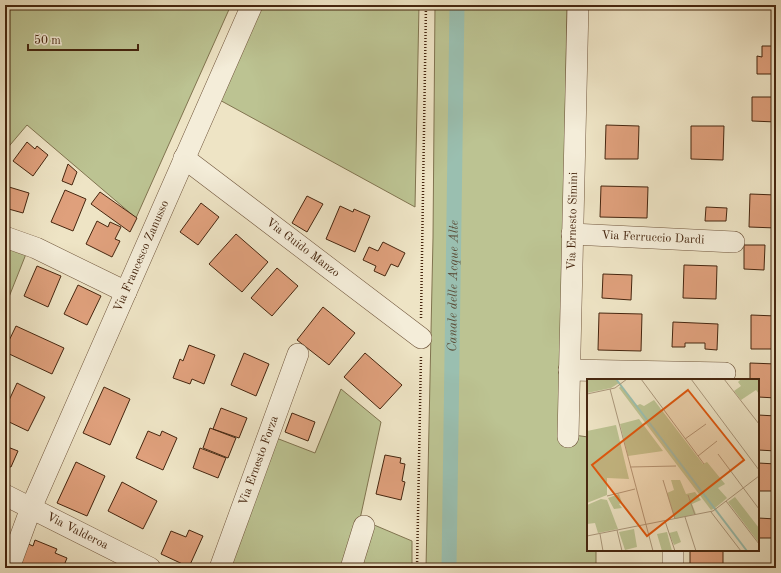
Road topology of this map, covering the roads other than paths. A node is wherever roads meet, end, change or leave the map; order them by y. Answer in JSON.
{"nodes":[{"id":1,"x":252,"y":5,"type":"edge"},
{"id":2,"x":578,"y":5,"type":"edge"},
{"id":3,"x":184,"y":158,"type":"junction"},
{"id":4,"x":572,"y":234,"type":"junction"},
{"id":5,"x":5,"y":237,"type":"edge"},
{"id":6,"x":734,"y":242,"type":"dead end"},
{"id":7,"x":126,"y":292,"type":"junction"},
{"id":8,"x":421,"y":338,"type":"road end"},
{"id":9,"x":298,"y":354,"type":"dead end"},
{"id":10,"x":570,"y":370,"type":"junction"},
{"id":11,"x":726,"y":373,"type":"dead end"},
{"id":12,"x":568,"y":437,"type":"dead end"},
{"id":13,"x":5,"y":495,"type":"edge"},
{"id":14,"x":31,"y":508,"type":"junction"},
{"id":15,"x":364,"y":526,"type":"dead end"},
{"id":16,"x":673,"y":551,"type":"edge"},
{"id":17,"x":9,"y":568,"type":"edge"},
{"id":18,"x":150,"y":568,"type":"edge"},
{"id":19,"x":220,"y":568,"type":"edge"},
{"id":20,"x":351,"y":568,"type":"edge"},
{"id":21,"x":673,"y":568,"type":"edge"}],
"edges":[{"from":1,"to":3,"type":"street","name":"Via Francesco Zanusso"},
{"from":2,"to":4,"type":"street","name":"Via Ernesto Simini"},
{"from":3,"to":7,"type":"street","name":"Via Francesco Zanusso"},
{"from":3,"to":8,"type":"street","name":"Via Guido Manzo"},
{"from":4,"to":6,"type":"street","name":"Via Ferruccio Dardi"},
{"from":4,"to":10,"type":"street","name":"Via Ernesto Simini"},
{"from":5,"to":7,"type":"street"},
{"from":7,"to":14,"type":"street","name":"Via Francesco Zanusso"},
{"from":9,"to":19,"type":"street","name":"Via Ernesto Forza"},
{"from":10,"to":11,"type":"street"},
{"from":10,"to":12,"type":"street","name":"Via Ernesto Simini"},
{"from":13,"to":14,"type":"street","name":"Via Valderoa"},
{"from":14,"to":17,"type":"street","name":"Via Francesco Zanusso"},
{"from":14,"to":18,"type":"street","name":"Via Valderoa"},
{"from":15,"to":20,"type":"street"},
{"from":16,"to":21,"type":"street"}]}
